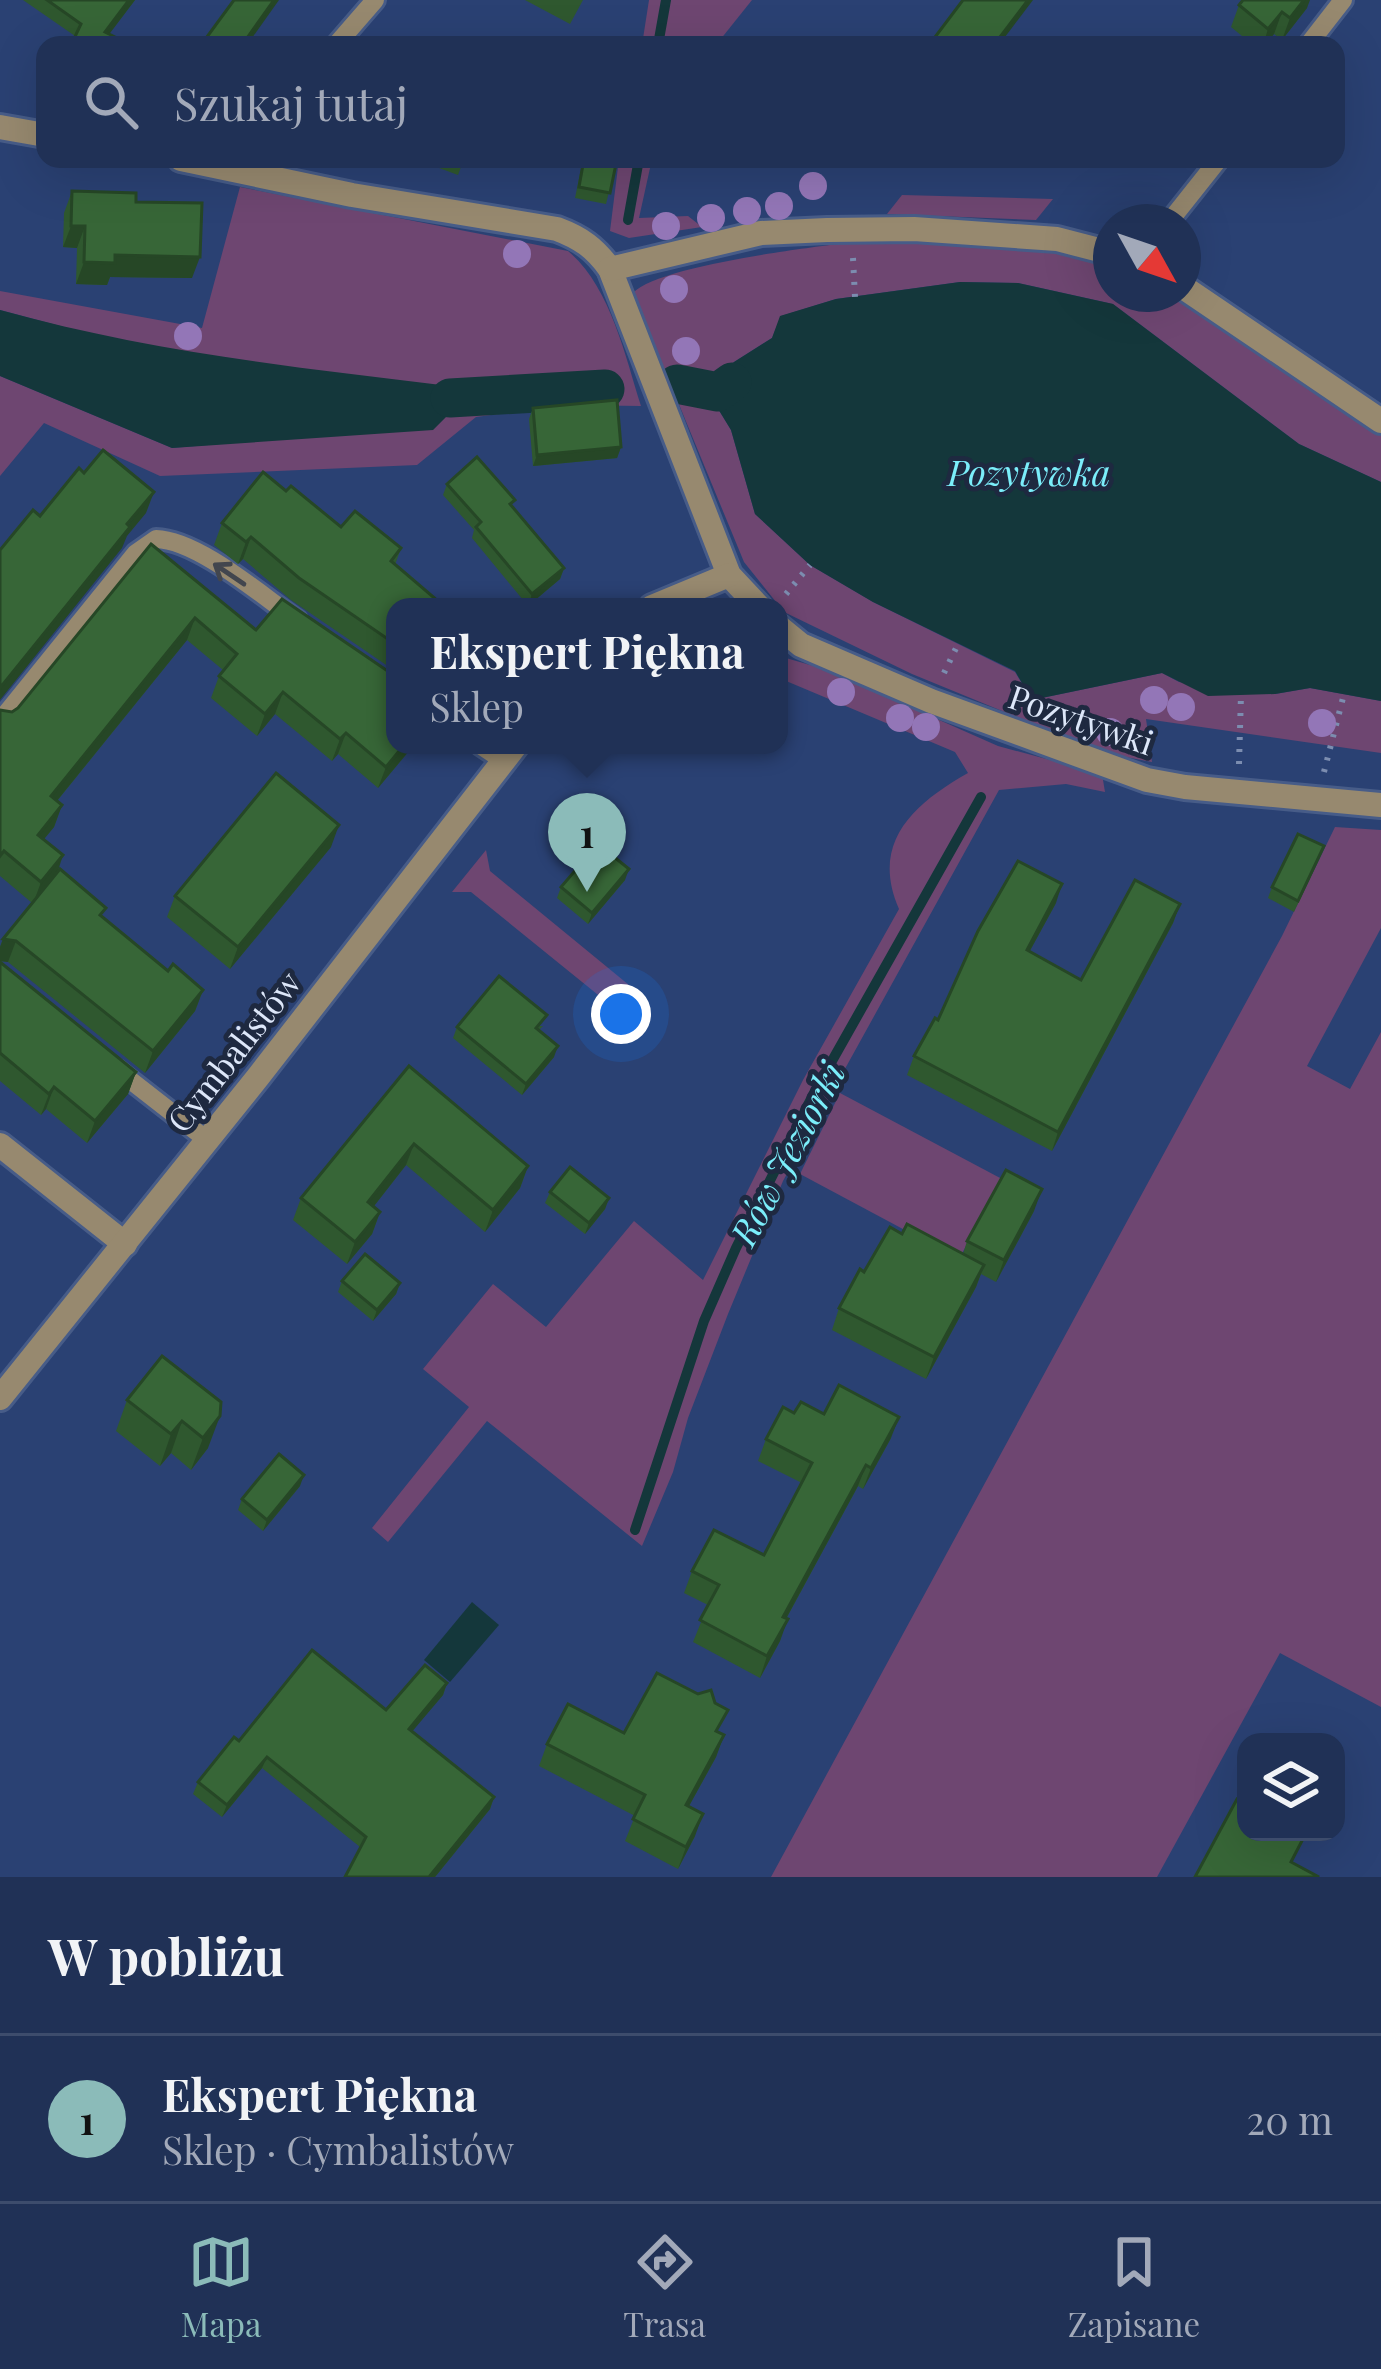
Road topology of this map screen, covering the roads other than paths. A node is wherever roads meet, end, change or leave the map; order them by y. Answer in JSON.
{"nodes":[{"id":1,"x":376,"y":0,"type":"edge"},
{"id":2,"x":1342,"y":0,"type":"edge"},
{"id":3,"x":343,"y":36,"type":"edge"},
{"id":4,"x":1315,"y":36,"type":"edge"},
{"id":5,"x":0,"y":127,"type":"edge"},
{"id":6,"x":36,"y":133,"type":"edge"},
{"id":7,"x":263,"y":168,"type":"edge"},
{"id":8,"x":1213,"y":168,"type":"edge"},
{"id":9,"x":1184,"y":204,"type":"edge"},
{"id":10,"x":1093,"y":248,"type":"edge"},
{"id":11,"x":610,"y":269,"type":"junction"},
{"id":12,"x":1201,"y":299,"type":"edge"},
{"id":13,"x":1381,"y":421,"type":"edge"},
{"id":14,"x":729,"y":575,"type":"junction"},
{"id":15,"x":674,"y":598,"type":"edge"},
{"id":16,"x":755,"y":598,"type":"edge"},
{"id":17,"x":306,"y":626,"type":"edge"},
{"id":18,"x":788,"y":630,"type":"edge"},
{"id":19,"x":0,"y":721,"type":"edge"},
{"id":20,"x":509,"y":754,"type":"edge"},
{"id":21,"x":1381,"y":805,"type":"edge"},
{"id":22,"x":102,"y":1058,"type":"edge"},
{"id":23,"x":207,"y":1140,"type":"junction"},
{"id":24,"x":0,"y":1144,"type":"edge"},
{"id":25,"x":124,"y":1244,"type":"junction"},
{"id":26,"x":0,"y":1397,"type":"edge"}],
"edges":[{"from":1,"to":3,"type":"lane"},
{"from":2,"to":4,"type":"lane"},
{"from":5,"to":6,"type":"street"},
{"from":7,"to":11,"type":"street","name":"Pozytywki"},
{"from":8,"to":9,"type":"lane"},
{"from":10,"to":11,"type":"street"},
{"from":11,"to":14,"type":"street","name":"Pozytywki"},
{"from":12,"to":13,"type":"street"},
{"from":14,"to":15,"type":"street"},
{"from":14,"to":16,"type":"street","name":"Pozytywki"},
{"from":17,"to":19,"type":"lane","one_way":true},
{"from":18,"to":21,"type":"street","name":"Pozytywki"},
{"from":20,"to":23,"type":"street","name":"Cymbalistów"},
{"from":22,"to":23,"type":"lane"},
{"from":23,"to":25,"type":"street","name":"Cymbalistów"},
{"from":24,"to":25,"type":"street"},
{"from":25,"to":26,"type":"street","name":"Cymbalistów"}]}
